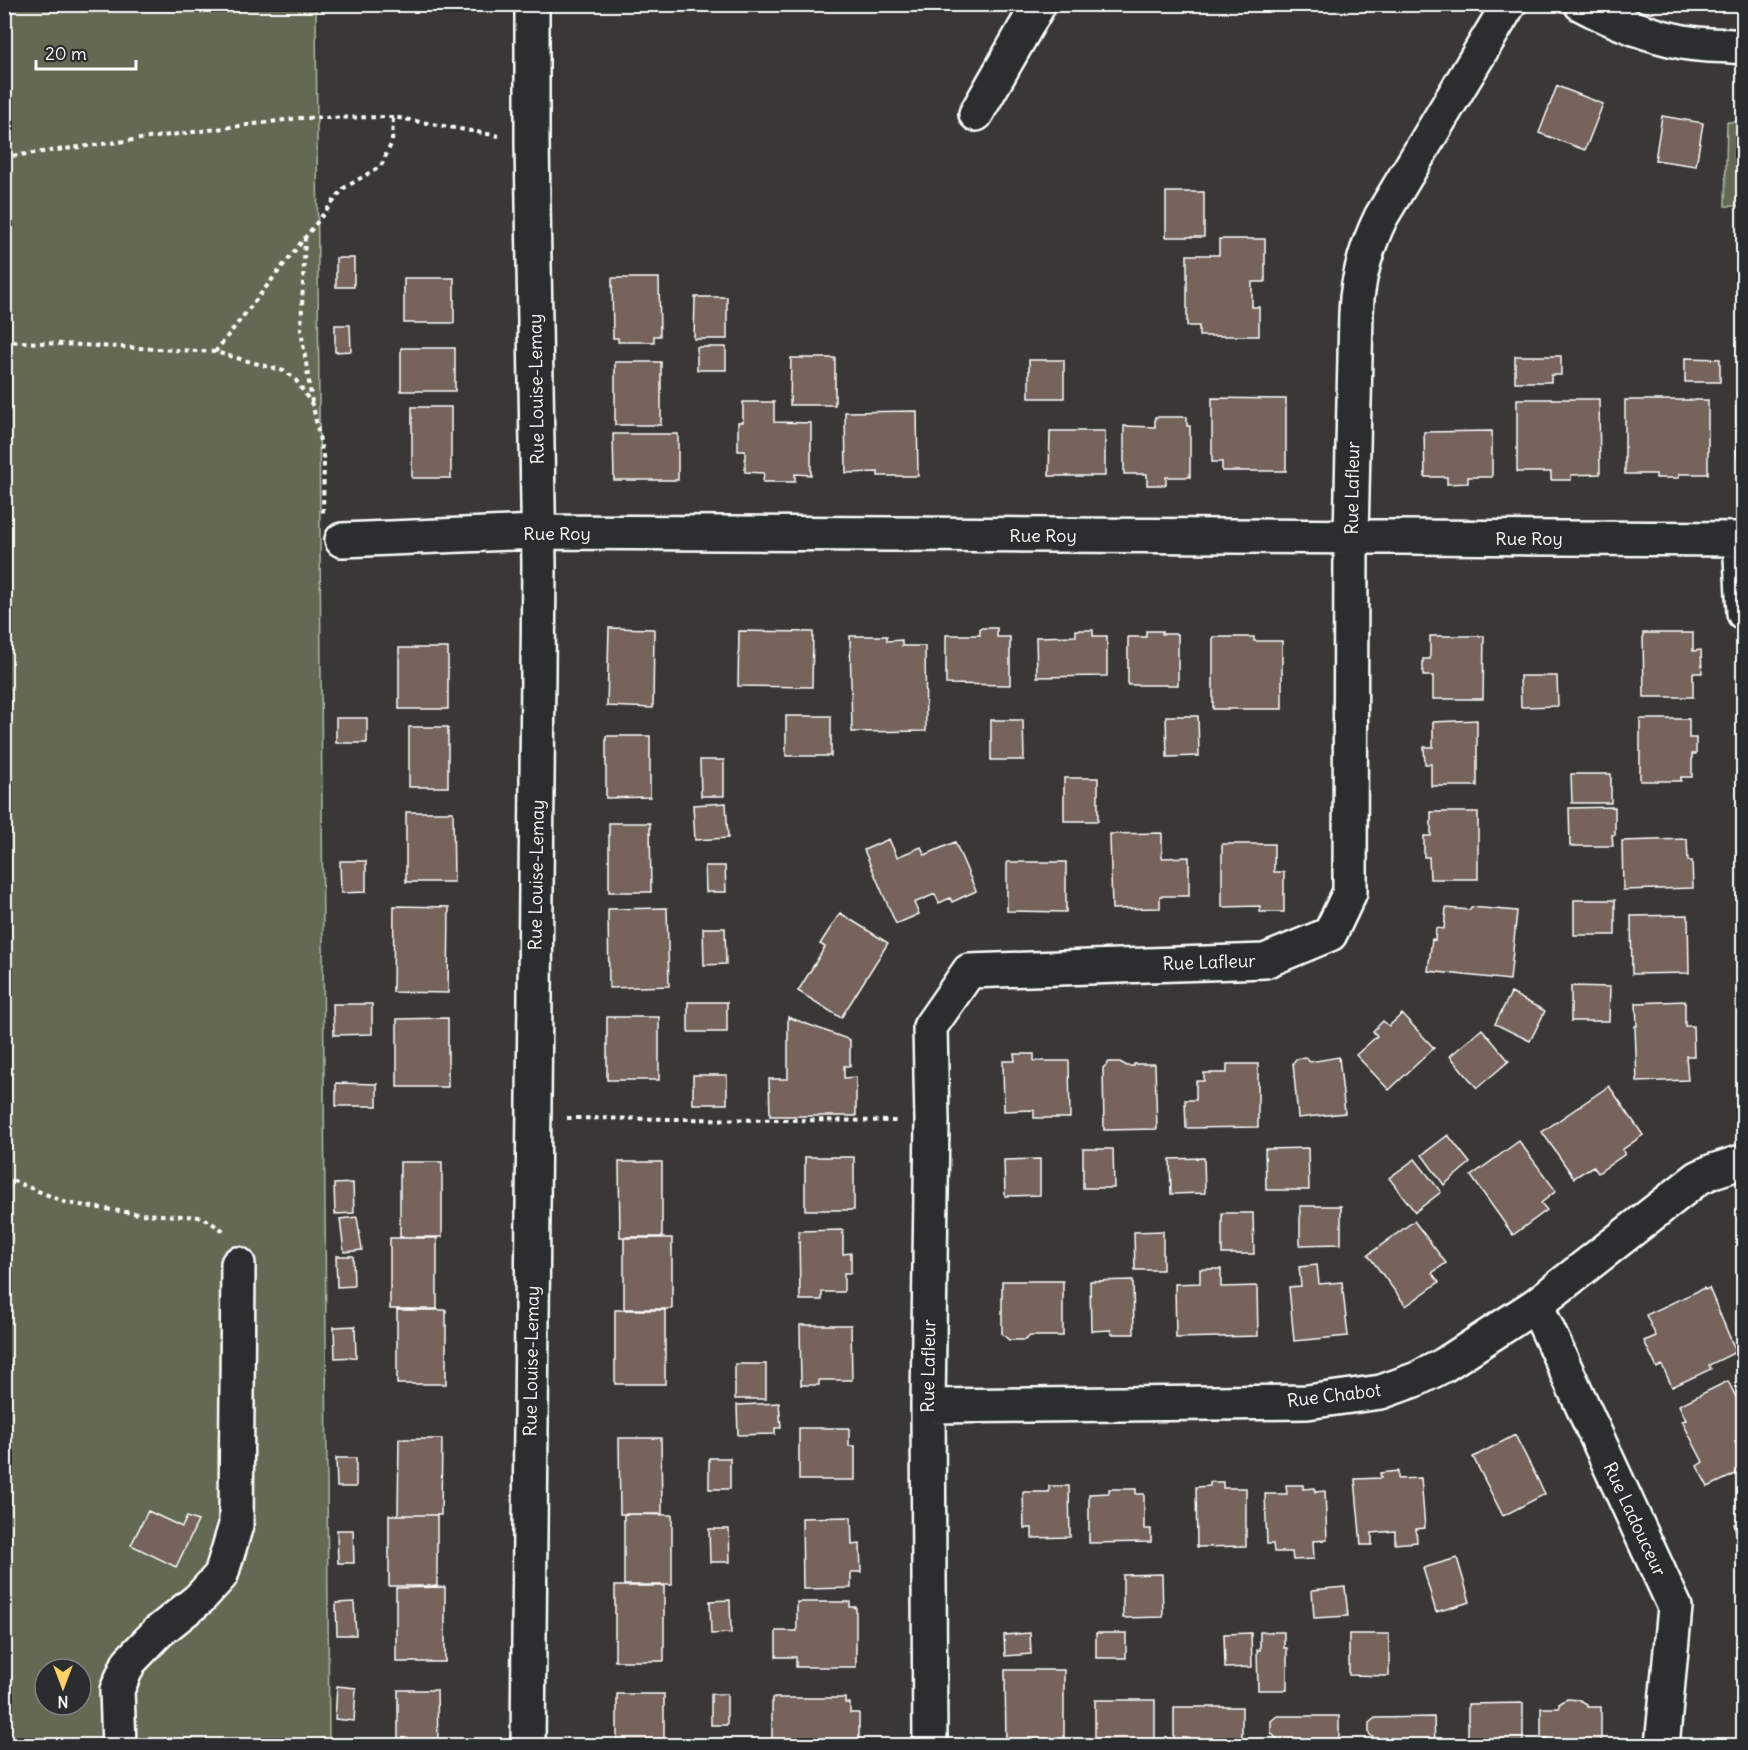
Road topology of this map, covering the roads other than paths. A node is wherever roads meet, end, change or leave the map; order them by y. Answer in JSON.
{"nodes":[{"id":1,"x":532,"y":4,"type":"edge"},
{"id":2,"x":1039,"y":4,"type":"edge"},
{"id":3,"x":1509,"y":4,"type":"edge"},
{"id":4,"x":1581,"y":4,"type":"edge"},
{"id":5,"x":1743,"y":47,"type":"edge"},
{"id":6,"x":976,"y":114,"type":"dead end"},
{"id":7,"x":538,"y":532,"type":"junction"},
{"id":8,"x":1351,"y":537,"type":"junction"},
{"id":9,"x":1742,"y":539,"type":"edge"},
{"id":10,"x":342,"y":540,"type":"road end"},
{"id":11,"x":1743,"y":613,"type":"edge"},
{"id":12,"x":1743,"y":1161,"type":"edge"},
{"id":13,"x":238,"y":1264,"type":"road end"},
{"id":14,"x":1536,"y":1305,"type":"junction"},
{"id":15,"x":928,"y":1406,"type":"junction"},
{"id":16,"x":118,"y":1746,"type":"edge"},
{"id":17,"x":528,"y":1746,"type":"edge"},
{"id":18,"x":930,"y":1746,"type":"edge"},
{"id":19,"x":1662,"y":1746,"type":"edge"}],
"edges":[{"from":1,"to":7,"type":"street","name":"Rue Louise-Lemay"},
{"from":2,"to":6,"type":"street"},
{"from":3,"to":8,"type":"street","name":"Rue Lafleur"},
{"from":4,"to":5,"type":"street"},
{"from":7,"to":8,"type":"street","name":"Rue Roy"},
{"from":7,"to":10,"type":"street","name":"Rue Roy"},
{"from":7,"to":17,"type":"street","name":"Rue Louise-Lemay"},
{"from":8,"to":9,"type":"street","name":"Rue Roy"},
{"from":8,"to":15,"type":"street","name":"Rue Lafleur"},
{"from":9,"to":11,"type":"street"},
{"from":12,"to":14,"type":"street","name":"Rue Chabot"},
{"from":13,"to":16,"type":"street"},
{"from":14,"to":15,"type":"street","name":"Rue Chabot"},
{"from":14,"to":19,"type":"street","name":"Rue Ladouceur"},
{"from":15,"to":18,"type":"street","name":"Rue Lafleur"}]}
